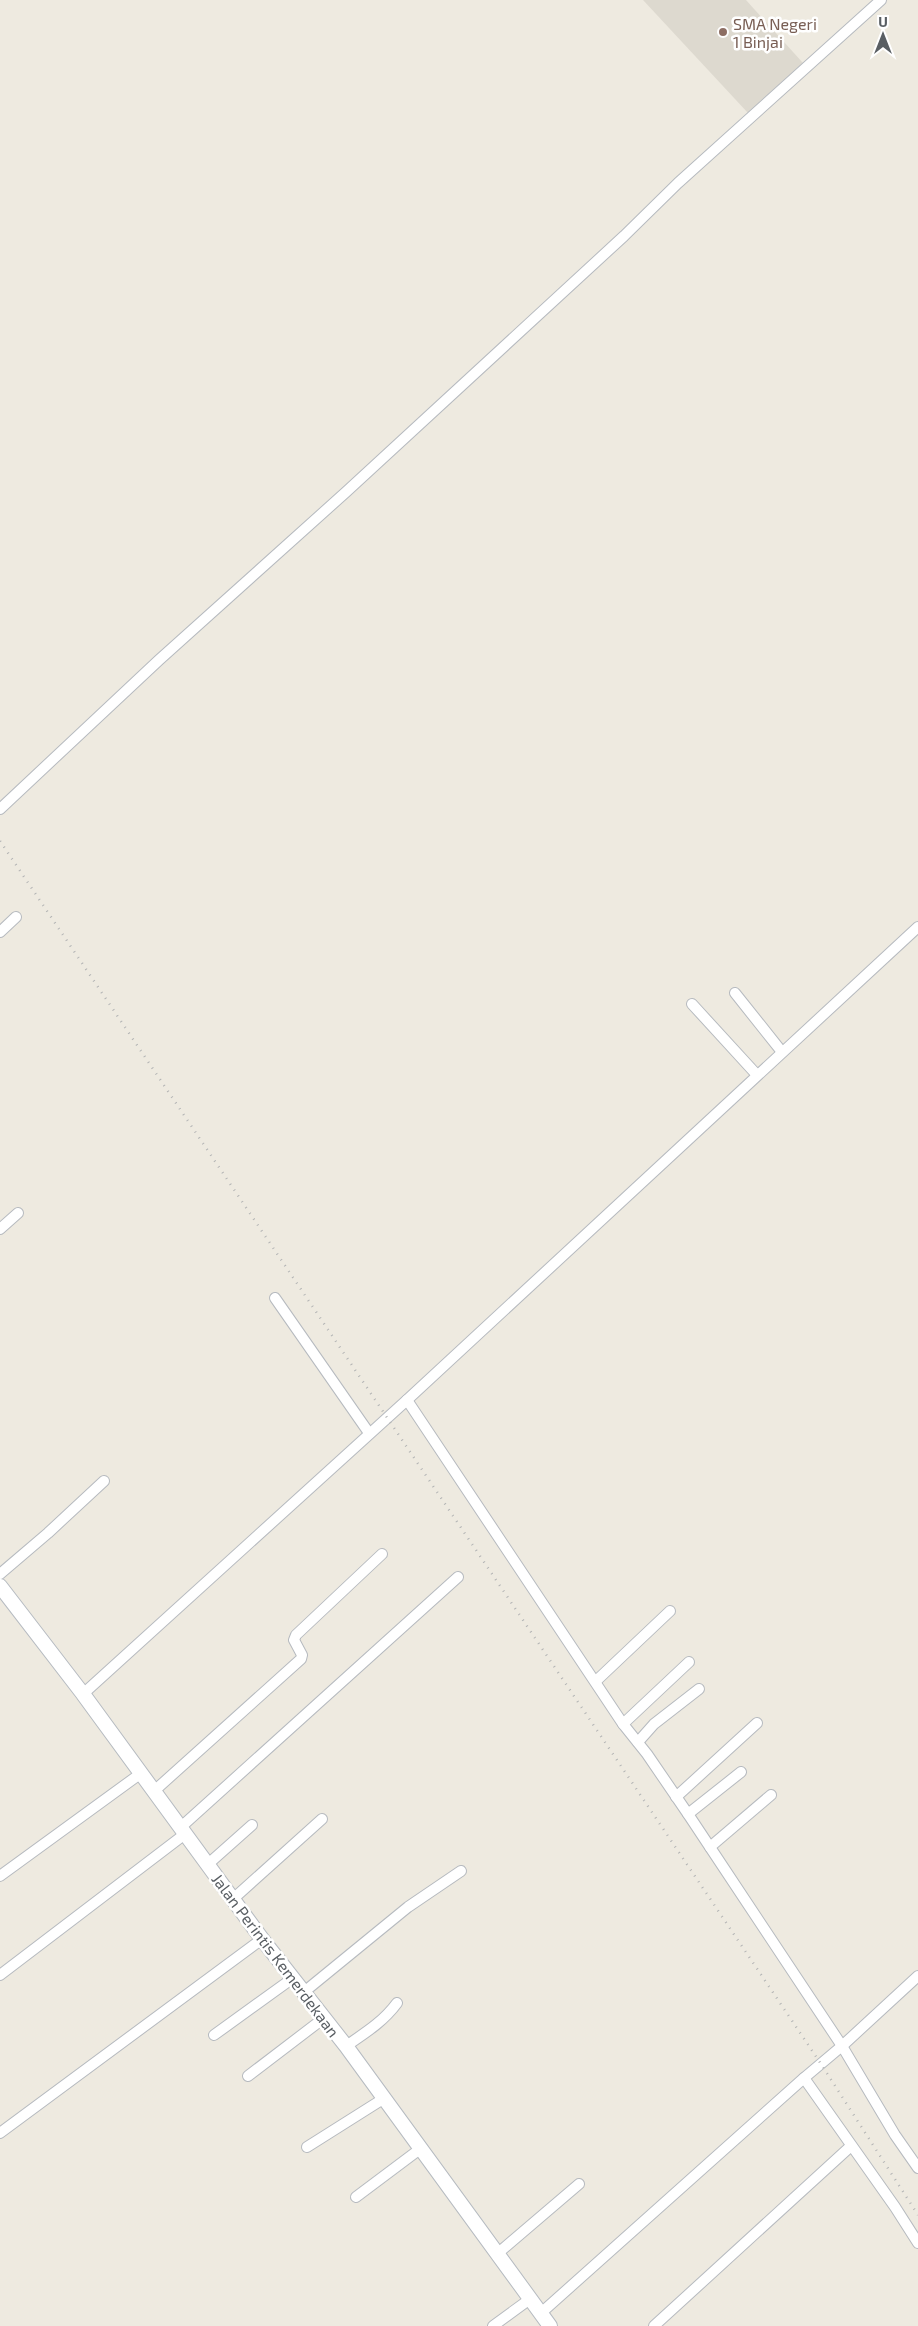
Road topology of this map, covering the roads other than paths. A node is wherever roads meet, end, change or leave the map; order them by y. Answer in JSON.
{"nodes":[{"id":1,"x":880,"y":0,"type":"edge"},
{"id":2,"x":0,"y":809,"type":"edge"},
{"id":3,"x":16,"y":917,"type":"dead end"},
{"id":4,"x":918,"y":927,"type":"edge"},
{"id":5,"x":0,"y":932,"type":"edge"},
{"id":6,"x":734,"y":993,"type":"dead end"},
{"id":7,"x":692,"y":1004,"type":"dead end"},
{"id":8,"x":782,"y":1052,"type":"junction"},
{"id":9,"x":757,"y":1075,"type":"junction"},
{"id":10,"x":18,"y":1214,"type":"dead end"},
{"id":11,"x":0,"y":1229,"type":"edge"},
{"id":12,"x":275,"y":1298,"type":"dead end"},
{"id":13,"x":407,"y":1400,"type":"junction"},
{"id":14,"x":369,"y":1434,"type":"junction"},
{"id":15,"x":104,"y":1481,"type":"dead end"},
{"id":16,"x":382,"y":1554,"type":"dead end"},
{"id":17,"x":0,"y":1574,"type":"edge"},
{"id":18,"x":458,"y":1577,"type":"dead end"},
{"id":19,"x":0,"y":1586,"type":"edge"},
{"id":20,"x":670,"y":1611,"type":"dead end"},
{"id":21,"x":689,"y":1662,"type":"dead end"},
{"id":22,"x":596,"y":1681,"type":"junction"},
{"id":23,"x":698,"y":1689,"type":"dead end"},
{"id":24,"x":83,"y":1694,"type":"junction"},
{"id":25,"x":757,"y":1722,"type":"dead end"},
{"id":26,"x":623,"y":1724,"type":"junction"},
{"id":27,"x":638,"y":1742,"type":"junction"},
{"id":28,"x":741,"y":1772,"type":"dead end"},
{"id":29,"x":140,"y":1774,"type":"junction"},
{"id":30,"x":152,"y":1792,"type":"junction"},
{"id":31,"x":771,"y":1796,"type":"dead end"},
{"id":32,"x":676,"y":1797,"type":"junction"},
{"id":33,"x":688,"y":1814,"type":"junction"},
{"id":34,"x":322,"y":1819,"type":"dead end"},
{"id":35,"x":252,"y":1825,"type":"dead end"},
{"id":36,"x":183,"y":1830,"type":"junction"},
{"id":37,"x":710,"y":1847,"type":"junction"},
{"id":38,"x":207,"y":1865,"type":"junction"},
{"id":39,"x":461,"y":1871,"type":"dead end"},
{"id":40,"x":0,"y":1876,"type":"edge"},
{"id":41,"x":233,"y":1899,"type":"junction"},
{"id":42,"x":262,"y":1938,"type":"junction"},
{"id":43,"x":0,"y":1975,"type":"edge"},
{"id":44,"x":918,"y":1976,"type":"edge"},
{"id":45,"x":293,"y":1978,"type":"junction"},
{"id":46,"x":304,"y":1992,"type":"junction"},
{"id":47,"x":396,"y":2003,"type":"dead end"},
{"id":48,"x":324,"y":2018,"type":"junction"},
{"id":49,"x":214,"y":2035,"type":"dead end"},
{"id":50,"x":346,"y":2046,"type":"junction"},
{"id":51,"x":842,"y":2046,"type":"junction"},
{"id":52,"x":248,"y":2076,"type":"dead end"},
{"id":53,"x":804,"y":2078,"type":"junction"},
{"id":54,"x":383,"y":2099,"type":"junction"},
{"id":55,"x":0,"y":2133,"type":"edge"},
{"id":56,"x":852,"y":2146,"type":"junction"},
{"id":57,"x":306,"y":2147,"type":"dead end"},
{"id":58,"x":420,"y":2149,"type":"junction"},
{"id":59,"x":918,"y":2168,"type":"edge"},
{"id":60,"x":579,"y":2184,"type":"dead end"},
{"id":61,"x":356,"y":2197,"type":"dead end"},
{"id":62,"x":918,"y":2244,"type":"edge"},
{"id":63,"x":497,"y":2254,"type":"junction"},
{"id":64,"x":530,"y":2299,"type":"junction"},
{"id":65,"x":541,"y":2313,"type":"junction"},
{"id":66,"x":493,"y":2326,"type":"edge"},
{"id":67,"x":550,"y":2326,"type":"edge"},
{"id":68,"x":654,"y":2326,"type":"edge"}],
"edges":[{"from":1,"to":2,"type":"street"},
{"from":3,"to":5,"type":"street"},
{"from":4,"to":8,"type":"street"},
{"from":6,"to":8,"type":"street"},
{"from":7,"to":9,"type":"street"},
{"from":8,"to":9,"type":"street"},
{"from":9,"to":13,"type":"street"},
{"from":10,"to":11,"type":"street"},
{"from":12,"to":14,"type":"street"},
{"from":13,"to":14,"type":"street"},
{"from":13,"to":22,"type":"street"},
{"from":14,"to":24,"type":"street"},
{"from":15,"to":17,"type":"street"},
{"from":16,"to":30,"type":"street"},
{"from":18,"to":36,"type":"street"},
{"from":19,"to":24,"type":"street","name":"Jalan Perintis Kemerdekaan"},
{"from":20,"to":22,"type":"street"},
{"from":21,"to":26,"type":"street"},
{"from":22,"to":26,"type":"street"},
{"from":23,"to":27,"type":"street"},
{"from":24,"to":29,"type":"street","name":"Jalan Perintis Kemerdekaan"},
{"from":25,"to":32,"type":"street"},
{"from":26,"to":27,"type":"street"},
{"from":27,"to":32,"type":"street"},
{"from":28,"to":33,"type":"street"},
{"from":29,"to":30,"type":"street","name":"Jalan Perintis Kemerdekaan"},
{"from":29,"to":40,"type":"street"},
{"from":30,"to":36,"type":"street","name":"Jalan Perintis Kemerdekaan"},
{"from":31,"to":37,"type":"street"},
{"from":32,"to":33,"type":"street"},
{"from":33,"to":37,"type":"street"},
{"from":34,"to":41,"type":"street"},
{"from":35,"to":38,"type":"street"},
{"from":36,"to":38,"type":"street","name":"Jalan Perintis Kemerdekaan"},
{"from":36,"to":43,"type":"street"},
{"from":37,"to":51,"type":"street"},
{"from":38,"to":41,"type":"street","name":"Jalan Perintis Kemerdekaan"},
{"from":39,"to":46,"type":"street"},
{"from":41,"to":42,"type":"street","name":"Jalan Perintis Kemerdekaan"},
{"from":42,"to":45,"type":"street","name":"Jalan Perintis Kemerdekaan"},
{"from":42,"to":55,"type":"street"},
{"from":44,"to":51,"type":"street"},
{"from":45,"to":46,"type":"street","name":"Jalan Perintis Kemerdekaan"},
{"from":45,"to":49,"type":"street"},
{"from":46,"to":48,"type":"street","name":"Jalan Perintis Kemerdekaan"},
{"from":47,"to":50,"type":"street"},
{"from":48,"to":50,"type":"street","name":"Jalan Perintis Kemerdekaan"},
{"from":48,"to":52,"type":"street"},
{"from":50,"to":54,"type":"street","name":"Jalan Perintis Kemerdekaan"},
{"from":51,"to":53,"type":"street"},
{"from":51,"to":59,"type":"street"},
{"from":53,"to":56,"type":"street"},
{"from":53,"to":65,"type":"street"},
{"from":54,"to":57,"type":"street"},
{"from":54,"to":58,"type":"street","name":"Jalan Perintis Kemerdekaan"},
{"from":56,"to":62,"type":"street"},
{"from":56,"to":68,"type":"street"},
{"from":58,"to":61,"type":"street"},
{"from":58,"to":63,"type":"street","name":"Jalan Perintis Kemerdekaan"},
{"from":60,"to":63,"type":"street"},
{"from":63,"to":64,"type":"street","name":"Jalan Perintis Kemerdekaan"},
{"from":64,"to":65,"type":"street","name":"Jalan Perintis Kemerdekaan"},
{"from":64,"to":66,"type":"street"},
{"from":65,"to":67,"type":"street","name":"Jalan Perintis Kemerdekaan"}]}
